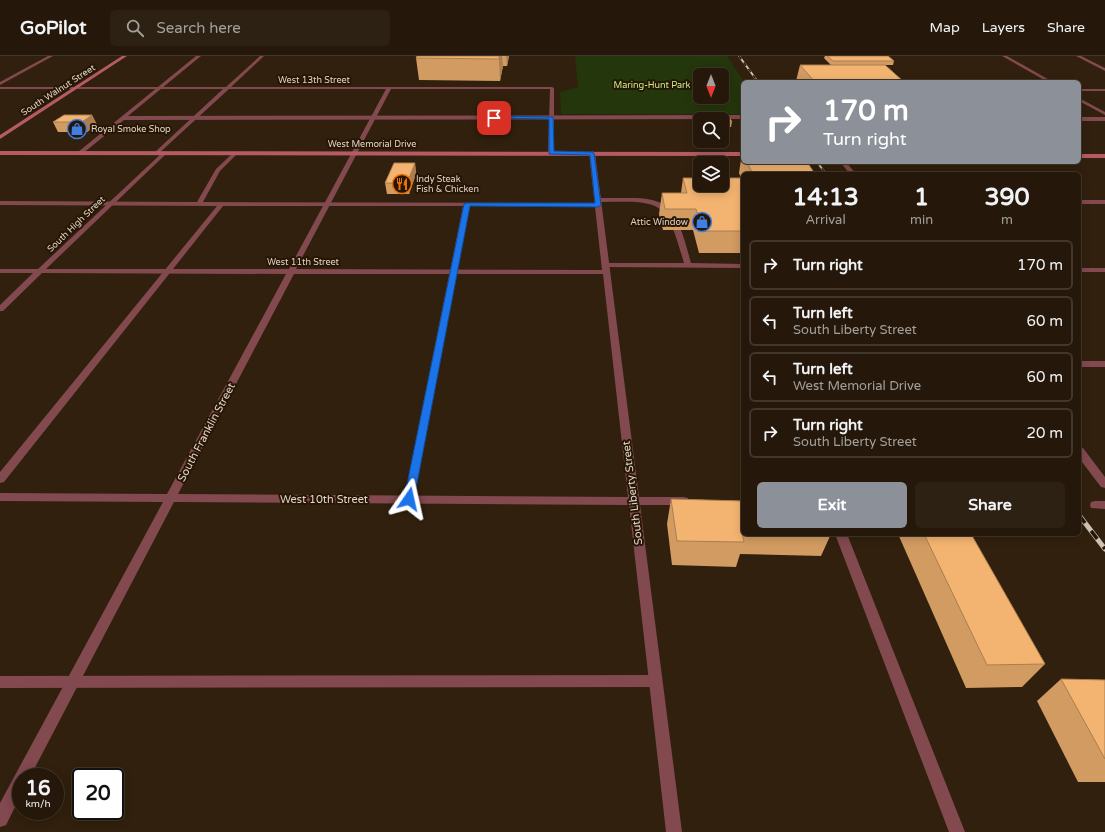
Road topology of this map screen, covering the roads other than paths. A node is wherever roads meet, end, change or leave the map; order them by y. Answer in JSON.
{"nodes":[{"id":1,"x":51,"y":56,"type":"edge"},
{"id":2,"x":125,"y":56,"type":"edge"},
{"id":3,"x":199,"y":56,"type":"edge"},
{"id":4,"x":262,"y":56,"type":"edge"},
{"id":5,"x":1004,"y":56,"type":"edge"},
{"id":6,"x":1078,"y":56,"type":"edge"},
{"id":7,"x":1105,"y":70,"type":"edge"},
{"id":8,"x":1046,"y":80,"type":"edge"},
{"id":9,"x":0,"y":84,"type":"edge"},
{"id":10,"x":0,"y":88,"type":"edge"},
{"id":11,"x":75,"y":88,"type":"junction"},
{"id":12,"x":158,"y":88,"type":"junction"},
{"id":13,"x":227,"y":88,"type":"junction"},
{"id":14,"x":389,"y":88,"type":"junction"},
{"id":15,"x":1081,"y":90,"type":"edge"},
{"id":16,"x":1105,"y":90,"type":"edge"},
{"id":17,"x":1081,"y":100,"type":"edge"},
{"id":18,"x":1105,"y":114,"type":"edge"},
{"id":19,"x":196,"y":116,"type":"junction"},
{"id":20,"x":373,"y":117,"type":"junction"},
{"id":21,"x":741,"y":117,"type":"edge"},
{"id":22,"x":122,"y":118,"type":"junction"},
{"id":23,"x":552,"y":118,"type":"junction"},
{"id":24,"x":1081,"y":119,"type":"edge"},
{"id":25,"x":1105,"y":119,"type":"edge"},
{"id":26,"x":0,"y":137,"type":"edge"},
{"id":27,"x":0,"y":153,"type":"edge"},
{"id":28,"x":80,"y":153,"type":"junction"},
{"id":29,"x":157,"y":153,"type":"junction"},
{"id":30,"x":164,"y":153,"type":"junction"},
{"id":31,"x":235,"y":153,"type":"junction"},
{"id":32,"x":354,"y":153,"type":"junction"},
{"id":33,"x":551,"y":153,"type":"junction"},
{"id":34,"x":592,"y":153,"type":"junction"},
{"id":35,"x":741,"y":154,"type":"edge"},
{"id":36,"x":1081,"y":156,"type":"edge"},
{"id":37,"x":1105,"y":156,"type":"edge"},
{"id":38,"x":844,"y":164,"type":"edge"},
{"id":39,"x":851,"y":172,"type":"edge"},
{"id":40,"x":598,"y":202,"type":"junction"},
{"id":41,"x":1081,"y":202,"type":"edge"},
{"id":42,"x":1105,"y":202,"type":"edge"},
{"id":43,"x":111,"y":203,"type":"junction"},
{"id":44,"x":199,"y":203,"type":"junction"},
{"id":45,"x":222,"y":203,"type":"junction"},
{"id":46,"x":2,"y":204,"type":"edge"},
{"id":47,"x":328,"y":204,"type":"junction"},
{"id":48,"x":467,"y":204,"type":"junction"},
{"id":49,"x":688,"y":266,"type":"junction"},
{"id":50,"x":741,"y":266,"type":"edge"},
{"id":51,"x":606,"y":269,"type":"junction"},
{"id":52,"x":1081,"y":270,"type":"edge"},
{"id":53,"x":1105,"y":270,"type":"edge"},
{"id":54,"x":0,"y":271,"type":"edge"},
{"id":55,"x":40,"y":271,"type":"junction"},
{"id":56,"x":168,"y":271,"type":"junction"},
{"id":57,"x":292,"y":272,"type":"junction"},
{"id":58,"x":453,"y":272,"type":"junction"},
{"id":59,"x":0,"y":308,"type":"edge"},
{"id":60,"x":1081,"y":364,"type":"edge"},
{"id":61,"x":1105,"y":364,"type":"edge"},
{"id":62,"x":1081,"y":454,"type":"edge"},
{"id":63,"x":0,"y":478,"type":"edge"},
{"id":64,"x":1105,"y":484,"type":"edge"},
{"id":65,"x":0,"y":497,"type":"edge"},
{"id":66,"x":171,"y":497,"type":"junction"},
{"id":67,"x":409,"y":499,"type":"junction"},
{"id":68,"x":633,"y":501,"type":"junction"},
{"id":69,"x":696,"y":501,"type":"edge"},
{"id":70,"x":842,"y":536,"type":"edge"},
{"id":71,"x":656,"y":680,"type":"junction"},
{"id":72,"x":0,"y":682,"type":"edge"},
{"id":73,"x":73,"y":682,"type":"junction"},
{"id":74,"x":27,"y":768,"type":"edge"},
{"id":75,"x":12,"y":797,"type":"edge"},
{"id":76,"x":0,"y":819,"type":"edge"},
{"id":77,"x":674,"y":832,"type":"edge"},
{"id":78,"x":957,"y":832,"type":"edge"}],
"edges":[{"from":1,"to":9,"type":"street"},
{"from":2,"to":11,"type":"main road","name":"South Walnut Street"},
{"from":3,"to":12,"type":"street"},
{"from":4,"to":13,"type":"street"},
{"from":5,"to":8,"type":"street"},
{"from":6,"to":7,"type":"street"},
{"from":10,"to":11,"type":"street","name":"West 13th Street"},
{"from":11,"to":12,"type":"street","name":"West 13th Street"},
{"from":11,"to":26,"type":"main road","name":"South Walnut Street"},
{"from":12,"to":13,"type":"street","name":"West 13th Street"},
{"from":12,"to":22,"type":"street"},
{"from":13,"to":14,"type":"street","name":"West 13th Street"},
{"from":13,"to":19,"type":"street"},
{"from":14,"to":20,"type":"street","name":"South Franklin Street"},
{"from":14,"to":23,"type":"street","name":"West 13th Street"},
{"from":15,"to":16,"type":"street"},
{"from":17,"to":18,"type":"street"},
{"from":19,"to":20,"type":"street"},
{"from":19,"to":22,"type":"street"},
{"from":19,"to":29,"type":"street"},
{"from":20,"to":23,"type":"street"},
{"from":20,"to":32,"type":"street","name":"South Franklin Street"},
{"from":21,"to":23,"type":"street"},
{"from":22,"to":28,"type":"street"},
{"from":23,"to":33,"type":"street"},
{"from":24,"to":25,"type":"street"},
{"from":27,"to":28,"type":"main road","name":"West Memorial Drive"},
{"from":28,"to":29,"type":"main road","name":"West Memorial Drive"},
{"from":29,"to":30,"type":"main road","name":"West Memorial Drive"},
{"from":30,"to":31,"type":"main road","name":"West Memorial Drive"},
{"from":30,"to":43,"type":"street","name":"South High Street"},
{"from":31,"to":32,"type":"main road","name":"West Memorial Drive"},
{"from":31,"to":44,"type":"street"},
{"from":32,"to":33,"type":"main road","name":"West Memorial Drive"},
{"from":32,"to":47,"type":"street","name":"South Franklin Street"},
{"from":33,"to":34,"type":"main road","name":"West Memorial Drive"},
{"from":34,"to":35,"type":"main road","name":"West Memorial Drive"},
{"from":34,"to":40,"type":"street","name":"South Liberty Street"},
{"from":36,"to":37,"type":"main road"},
{"from":38,"to":39,"type":"street"},
{"from":40,"to":48,"type":"street"},
{"from":40,"to":49,"type":"street"},
{"from":40,"to":51,"type":"street","name":"South Liberty Street"},
{"from":41,"to":42,"type":"street"},
{"from":43,"to":44,"type":"street"},
{"from":43,"to":46,"type":"street"},
{"from":43,"to":55,"type":"street","name":"South High Street"},
{"from":44,"to":45,"type":"street"},
{"from":45,"to":47,"type":"street"},
{"from":45,"to":56,"type":"street"},
{"from":47,"to":48,"type":"street"},
{"from":47,"to":57,"type":"street","name":"South Franklin Street"},
{"from":48,"to":58,"type":"street"},
{"from":49,"to":50,"type":"street","name":"West 11th Street"},
{"from":49,"to":51,"type":"street","name":"West 11th Street"},
{"from":51,"to":58,"type":"street","name":"West 11th Street"},
{"from":51,"to":68,"type":"street","name":"South Liberty Street"},
{"from":52,"to":53,"type":"street"},
{"from":54,"to":55,"type":"street","name":"West 11th Street"},
{"from":55,"to":56,"type":"street","name":"West 11th Street"},
{"from":55,"to":59,"type":"street","name":"South High Street"},
{"from":56,"to":57,"type":"street","name":"West 11th Street"},
{"from":56,"to":63,"type":"street"},
{"from":57,"to":58,"type":"street","name":"West 11th Street"},
{"from":57,"to":66,"type":"street","name":"South Franklin Street"},
{"from":58,"to":67,"type":"street"},
{"from":60,"to":61,"type":"street"},
{"from":62,"to":64,"type":"street"},
{"from":65,"to":66,"type":"street","name":"West 10th Street"},
{"from":66,"to":67,"type":"street","name":"West 10th Street"},
{"from":66,"to":73,"type":"street","name":"South Franklin Street"},
{"from":67,"to":68,"type":"street","name":"West 10th Street"},
{"from":68,"to":69,"type":"street","name":"West 10th Street"},
{"from":68,"to":71,"type":"street","name":"South Liberty Street"},
{"from":70,"to":78,"type":"street"},
{"from":71,"to":73,"type":"street"},
{"from":71,"to":77,"type":"street","name":"South Liberty Street"},
{"from":72,"to":73,"type":"street"},
{"from":73,"to":74,"type":"street","name":"South Franklin Street"},
{"from":75,"to":76,"type":"street"}]}
